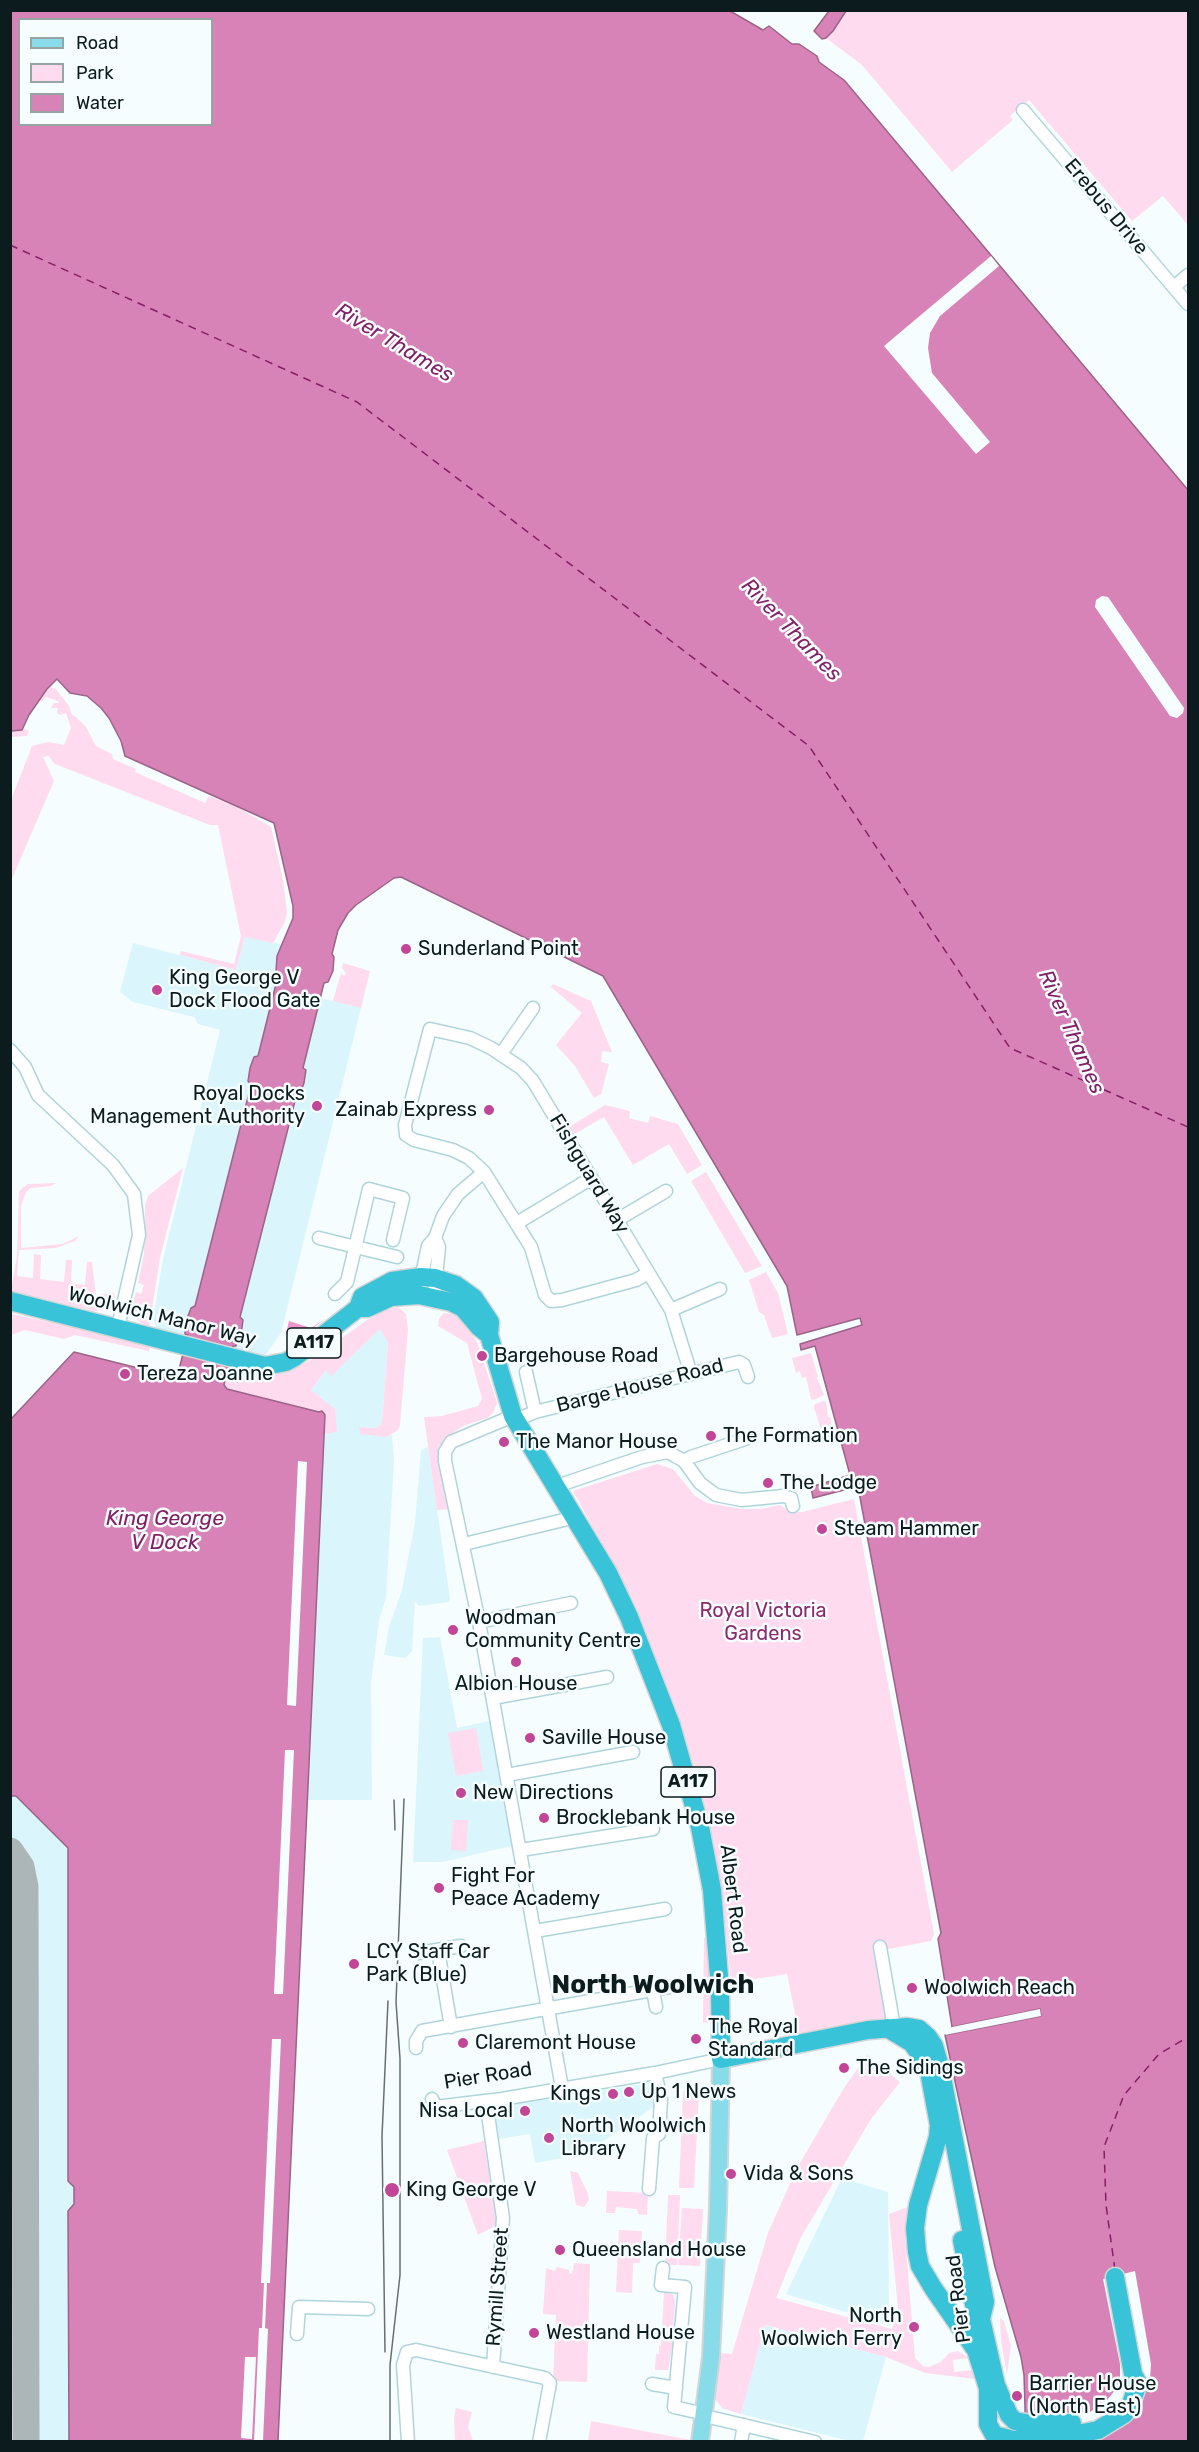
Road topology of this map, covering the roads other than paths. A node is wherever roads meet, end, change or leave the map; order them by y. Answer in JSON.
{"nodes":[{"id":1,"x":1023,"y":110,"type":"dead end"},
{"id":2,"x":1188,"y":275,"type":"edge"},
{"id":3,"x":1174,"y":287,"type":"junction"},
{"id":4,"x":1188,"y":304,"type":"edge"},
{"id":5,"x":533,"y":1008,"type":"dead end"},
{"id":6,"x":10,"y":1050,"type":"edge"},
{"id":7,"x":501,"y":1054,"type":"junction"},
{"id":8,"x":484,"y":1172,"type":"junction"},
{"id":9,"x":593,"y":1181,"type":"junction"},
{"id":10,"x":666,"y":1191,"type":"dead end"},
{"id":11,"x":617,"y":1220,"type":"junction"},
{"id":12,"x":517,"y":1223,"type":"junction"},
{"id":13,"x":319,"y":1238,"type":"dead end"},
{"id":14,"x":393,"y":1240,"type":"dead end"},
{"id":15,"x":355,"y":1247,"type":"junction"},
{"id":16,"x":397,"y":1257,"type":"dead end"},
{"id":17,"x":648,"y":1273,"type":"junction"},
{"id":18,"x":427,"y":1287,"type":"junction"},
{"id":19,"x":720,"y":1289,"type":"dead end"},
{"id":20,"x":335,"y":1294,"type":"dead end"},
{"id":21,"x":12,"y":1302,"type":"edge"},
{"id":22,"x":671,"y":1310,"type":"junction"},
{"id":23,"x":118,"y":1327,"type":"junction"},
{"id":24,"x":749,"y":1368,"type":"dead end"},
{"id":25,"x":526,"y":1372,"type":"dead end"},
{"id":26,"x":691,"y":1374,"type":"junction"},
{"id":27,"x":535,"y":1412,"type":"junction"},
{"id":28,"x":515,"y":1418,"type":"junction"},
{"id":29,"x":745,"y":1439,"type":"dead end"},
{"id":30,"x":684,"y":1461,"type":"junction"},
{"id":31,"x":557,"y":1486,"type":"junction"},
{"id":32,"x":793,"y":1506,"type":"dead end"},
{"id":33,"x":576,"y":1517,"type":"junction"},
{"id":34,"x":464,"y":1544,"type":"junction"},
{"id":35,"x":571,"y":1603,"type":"dead end"},
{"id":36,"x":479,"y":1622,"type":"junction"},
{"id":37,"x":607,"y":1677,"type":"dead end"},
{"id":38,"x":493,"y":1698,"type":"junction"},
{"id":39,"x":633,"y":1752,"type":"dead end"},
{"id":40,"x":507,"y":1775,"type":"junction"},
{"id":41,"x":653,"y":1829,"type":"dead end"},
{"id":42,"x":521,"y":1850,"type":"junction"},
{"id":43,"x":665,"y":1909,"type":"dead end"},
{"id":44,"x":535,"y":1931,"type":"junction"},
{"id":45,"x":460,"y":1946,"type":"dead end"},
{"id":46,"x":880,"y":1947,"type":"dead end"},
{"id":47,"x":438,"y":1950,"type":"junction"},
{"id":48,"x":419,"y":1953,"type":"dead end"},
{"id":49,"x":669,"y":1987,"type":"dead end"},
{"id":50,"x":653,"y":1990,"type":"junction"},
{"id":51,"x":656,"y":2007,"type":"dead end"},
{"id":52,"x":548,"y":2009,"type":"junction"},
{"id":53,"x":451,"y":2027,"type":"junction"},
{"id":54,"x":891,"y":2028,"type":"junction"},
{"id":55,"x":416,"y":2048,"type":"dead end"},
{"id":56,"x":722,"y":2059,"type":"junction"},
{"id":57,"x":655,"y":2073,"type":"junction"},
{"id":58,"x":562,"y":2088,"type":"junction"},
{"id":59,"x":486,"y":2101,"type":"junction"},
{"id":60,"x":433,"y":2103,"type":"dead end"},
{"id":61,"x":649,"y":2189,"type":"dead end"},
{"id":62,"x":663,"y":2268,"type":"dead end"},
{"id":63,"x":1116,"y":2277,"type":"dead end"},
{"id":64,"x":368,"y":2309,"type":"dead end"},
{"id":65,"x":981,"y":2319,"type":"junction"},
{"id":66,"x":297,"y":2334,"type":"dead end"},
{"id":67,"x":966,"y":2335,"type":"junction"},
{"id":68,"x":493,"y":2367,"type":"junction"},
{"id":69,"x":652,"y":2384,"type":"dead end"},
{"id":70,"x":676,"y":2388,"type":"junction"},
{"id":71,"x":705,"y":2415,"type":"junction"},
{"id":72,"x":744,"y":2425,"type":"junction"},
{"id":73,"x":1018,"y":2431,"type":"junction"},
{"id":74,"x":992,"y":2438,"type":"edge"},
{"id":75,"x":408,"y":2442,"type":"edge"},
{"id":76,"x":539,"y":2442,"type":"edge"},
{"id":77,"x":700,"y":2442,"type":"edge"},
{"id":78,"x":741,"y":2442,"type":"edge"},
{"id":79,"x":815,"y":2442,"type":"edge"}],
"edges":[{"from":1,"to":3,"type":"street","name":"Erebus Drive"},
{"from":2,"to":3,"type":"street"},
{"from":3,"to":4,"type":"street","name":"Erebus Drive"},
{"from":5,"to":7,"type":"street"},
{"from":6,"to":23,"type":"street"},
{"from":7,"to":8,"type":"street","name":"Fishguard Way"},
{"from":7,"to":9,"type":"street","name":"Fishguard Way"},
{"from":8,"to":12,"type":"street","name":"Fishguard Way"},
{"from":8,"to":18,"type":"street"},
{"from":9,"to":11,"type":"street","name":"Fishguard Way"},
{"from":9,"to":12,"type":"street"},
{"from":10,"to":11,"type":"street"},
{"from":11,"to":17,"type":"street","name":"Fishguard Way"},
{"from":12,"to":17,"type":"street","name":"Fishguard Way"},
{"from":13,"to":15,"type":"street"},
{"from":14,"to":15,"type":"street"},
{"from":15,"to":16,"type":"street"},
{"from":15,"to":20,"type":"street"},
{"from":17,"to":22,"type":"street","name":"Fishguard Way"},
{"from":18,"to":23,"type":"highway","name":"Woolwich Manor Way","number":"A117"},
{"from":18,"to":28,"type":"highway","name":"Albert Road","number":"A117"},
{"from":19,"to":22,"type":"street"},
{"from":21,"to":23,"type":"highway","name":"Woolwich Manor Way","number":"A117"},
{"from":22,"to":26,"type":"street","name":"Fishguard Way"},
{"from":24,"to":26,"type":"street","name":"Barge House Road"},
{"from":25,"to":27,"type":"street","name":"Barge House Road"},
{"from":26,"to":27,"type":"street","name":"Barge House Road"},
{"from":27,"to":28,"type":"street","name":"Barge House Road"},
{"from":28,"to":31,"type":"highway","name":"Albert Road","number":"A117"},
{"from":28,"to":34,"type":"street","name":"Barge House Road"},
{"from":29,"to":30,"type":"street"},
{"from":30,"to":31,"type":"street"},
{"from":30,"to":32,"type":"street"},
{"from":31,"to":33,"type":"highway","name":"Albert Road","number":"A117"},
{"from":33,"to":34,"type":"street"},
{"from":33,"to":56,"type":"highway","name":"Albert Road","number":"A117"},
{"from":34,"to":36,"type":"street"},
{"from":35,"to":36,"type":"street"},
{"from":36,"to":38,"type":"street"},
{"from":37,"to":38,"type":"street"},
{"from":38,"to":40,"type":"street"},
{"from":39,"to":40,"type":"street"},
{"from":40,"to":42,"type":"street"},
{"from":41,"to":42,"type":"street"},
{"from":42,"to":44,"type":"street"},
{"from":43,"to":44,"type":"street"},
{"from":44,"to":52,"type":"street"},
{"from":45,"to":47,"type":"street"},
{"from":46,"to":54,"type":"street"},
{"from":47,"to":48,"type":"street"},
{"from":47,"to":53,"type":"street"},
{"from":49,"to":50,"type":"street"},
{"from":50,"to":51,"type":"street"},
{"from":50,"to":52,"type":"street"},
{"from":52,"to":53,"type":"street"},
{"from":52,"to":58,"type":"street"},
{"from":53,"to":55,"type":"street"},
{"from":54,"to":56,"type":"highway","name":"Pier Road"},
{"from":54,"to":65,"type":"highway","name":"Pier Road"},
{"from":54,"to":67,"type":"highway","name":"Pier Road"},
{"from":56,"to":57,"type":"street","name":"Pier Road"},
{"from":56,"to":71,"type":"main road","name":"Albert Road"},
{"from":57,"to":58,"type":"street","name":"Pier Road"},
{"from":57,"to":61,"type":"street"},
{"from":58,"to":59,"type":"street","name":"Pier Road"},
{"from":59,"to":60,"type":"street","name":"Pier Road"},
{"from":59,"to":68,"type":"street","name":"Rymill Street"},
{"from":62,"to":70,"type":"street"},
{"from":63,"to":73,"type":"highway","name":"Pier Road"},
{"from":64,"to":66,"type":"street"},
{"from":65,"to":67,"type":"highway"},
{"from":65,"to":73,"type":"highway","name":"Pier Road"},
{"from":67,"to":74,"type":"highway","name":"Pier Road"},
{"from":68,"to":75,"type":"street"},
{"from":68,"to":76,"type":"street"},
{"from":69,"to":70,"type":"street"},
{"from":70,"to":71,"type":"street"},
{"from":71,"to":72,"type":"street"},
{"from":71,"to":77,"type":"main road","name":"Albert Road"},
{"from":72,"to":78,"type":"street"},
{"from":72,"to":79,"type":"street"},
{"from":73,"to":74,"type":"highway","name":"Pier Road"}]}
